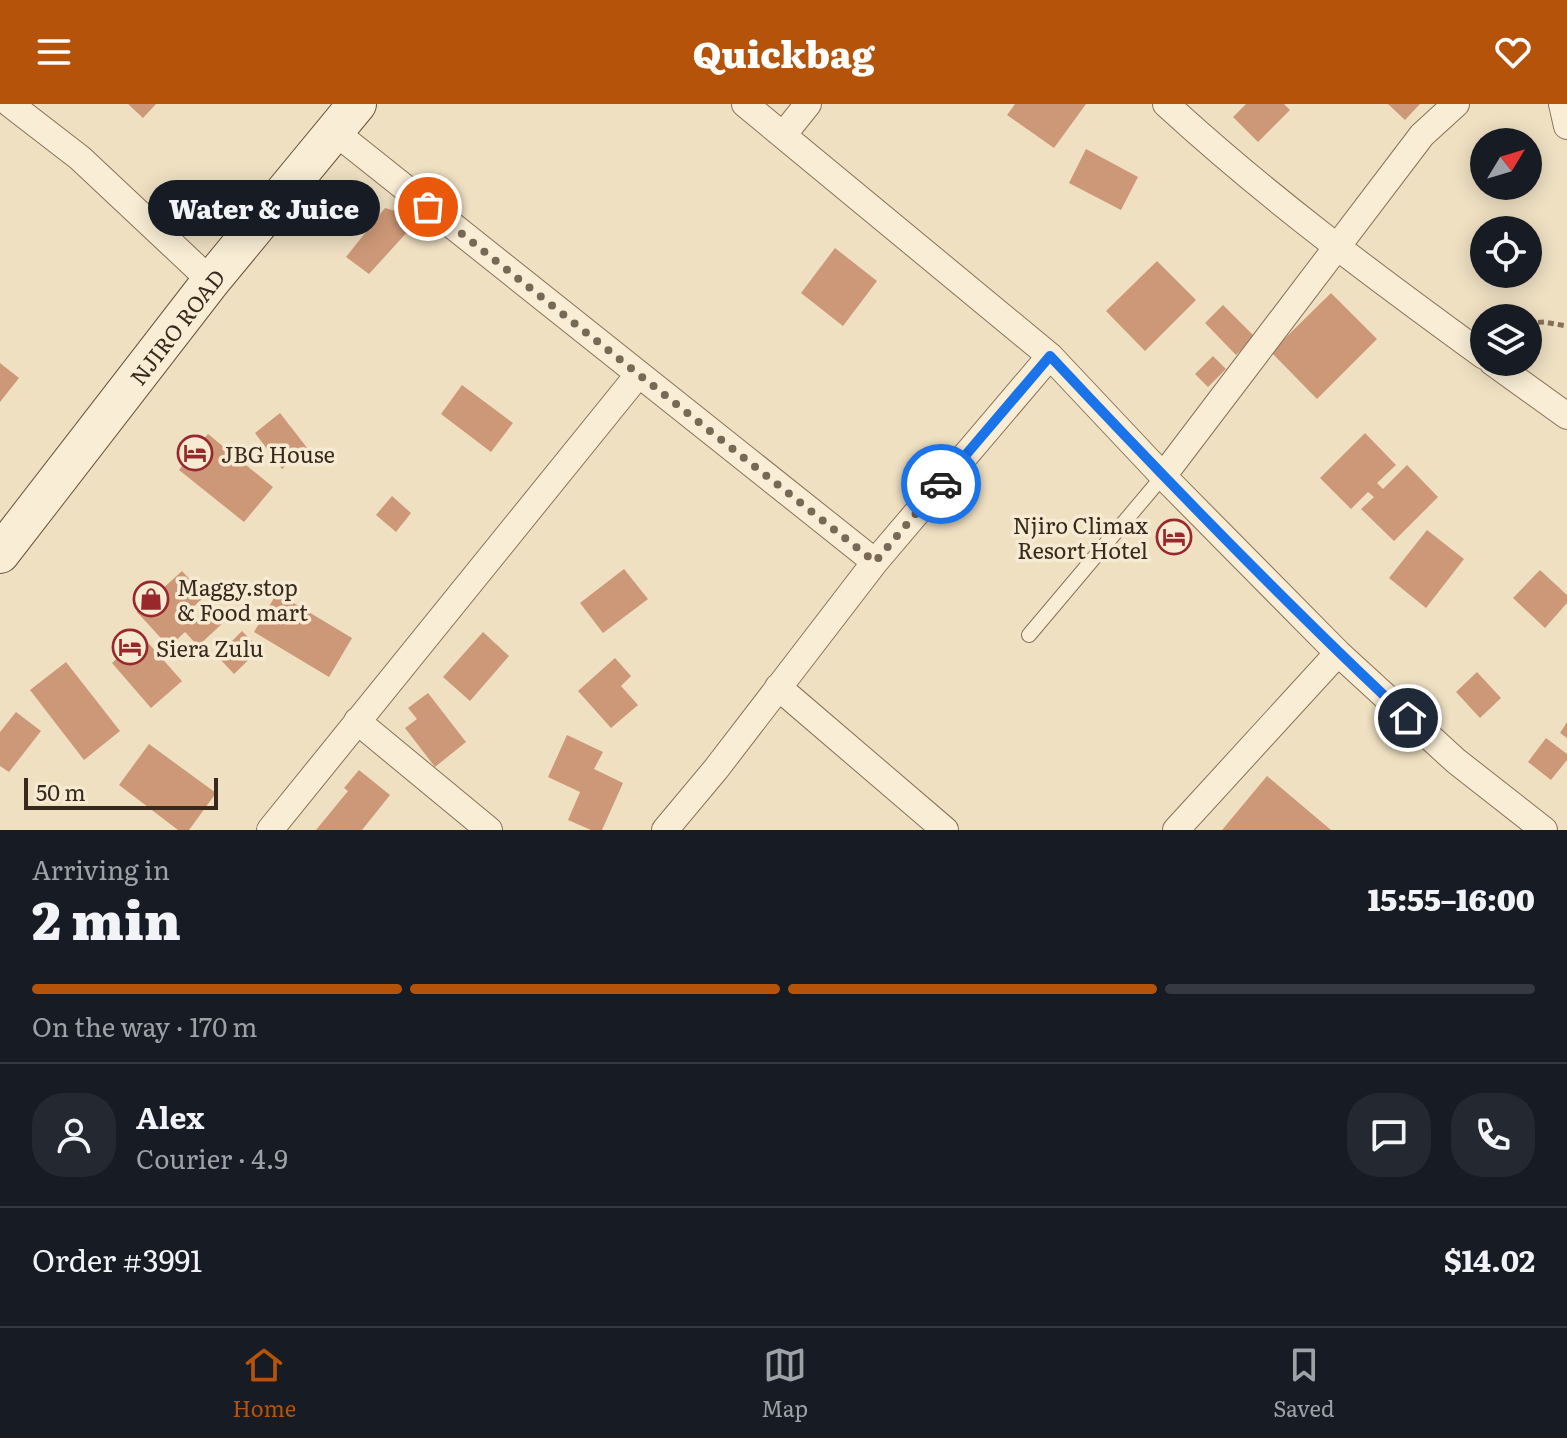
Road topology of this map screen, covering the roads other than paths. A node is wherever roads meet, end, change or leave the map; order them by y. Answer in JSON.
{"nodes":[{"id":1,"x":10,"y":104,"type":"edge"},
{"id":2,"x":745,"y":104,"type":"edge"},
{"id":3,"x":808,"y":104,"type":"edge"},
{"id":4,"x":1166,"y":104,"type":"edge"},
{"id":5,"x":1456,"y":104,"type":"edge"},
{"id":6,"x":1562,"y":104,"type":"edge"},
{"id":7,"x":346,"y":118,"type":"edge"},
{"id":8,"x":1567,"y":126,"type":"edge"},
{"id":9,"x":784,"y":134,"type":"junction"},
{"id":10,"x":1336,"y":248,"type":"junction"},
{"id":11,"x":211,"y":281,"type":"junction"},
{"id":12,"x":1470,"y":346,"type":"edge"},
{"id":13,"x":1050,"y":356,"type":"junction"},
{"id":14,"x":638,"y":375,"type":"junction"},
{"id":15,"x":1511,"y":376,"type":"edge"},
{"id":16,"x":1567,"y":416,"type":"edge"},
{"id":17,"x":1163,"y":476,"type":"junction"},
{"id":18,"x":0,"y":554,"type":"edge"},
{"id":19,"x":875,"y":562,"type":"junction"},
{"id":20,"x":1029,"y":635,"type":"dead end"},
{"id":21,"x":1338,"y":653,"type":"junction"},
{"id":22,"x":778,"y":687,"type":"junction"},
{"id":23,"x":357,"y":721,"type":"junction"},
{"id":24,"x":270,"y":830,"type":"edge"},
{"id":25,"x":489,"y":830,"type":"edge"},
{"id":26,"x":665,"y":830,"type":"edge"},
{"id":27,"x":945,"y":830,"type":"edge"},
{"id":28,"x":1176,"y":830,"type":"edge"},
{"id":29,"x":1544,"y":830,"type":"edge"}],
"edges":[{"from":1,"to":11,"type":"street"},
{"from":2,"to":9,"type":"street"},
{"from":3,"to":9,"type":"street"},
{"from":4,"to":10,"type":"street"},
{"from":5,"to":10,"type":"street"},
{"from":6,"to":8,"type":"street"},
{"from":7,"to":11,"type":"street","name":"NJIRO ROAD"},
{"from":7,"to":14,"type":"street"},
{"from":9,"to":13,"type":"street"},
{"from":10,"to":12,"type":"street"},
{"from":10,"to":17,"type":"street"},
{"from":11,"to":18,"type":"street","name":"NJIRO ROAD"},
{"from":13,"to":17,"type":"street"},
{"from":13,"to":19,"type":"street"},
{"from":14,"to":19,"type":"street"},
{"from":14,"to":23,"type":"street"},
{"from":15,"to":16,"type":"street"},
{"from":17,"to":20,"type":"lane"},
{"from":17,"to":21,"type":"street"},
{"from":19,"to":22,"type":"street"},
{"from":21,"to":28,"type":"street"},
{"from":21,"to":29,"type":"street"},
{"from":22,"to":26,"type":"street"},
{"from":22,"to":27,"type":"street"},
{"from":23,"to":24,"type":"street"},
{"from":23,"to":25,"type":"street"}]}
